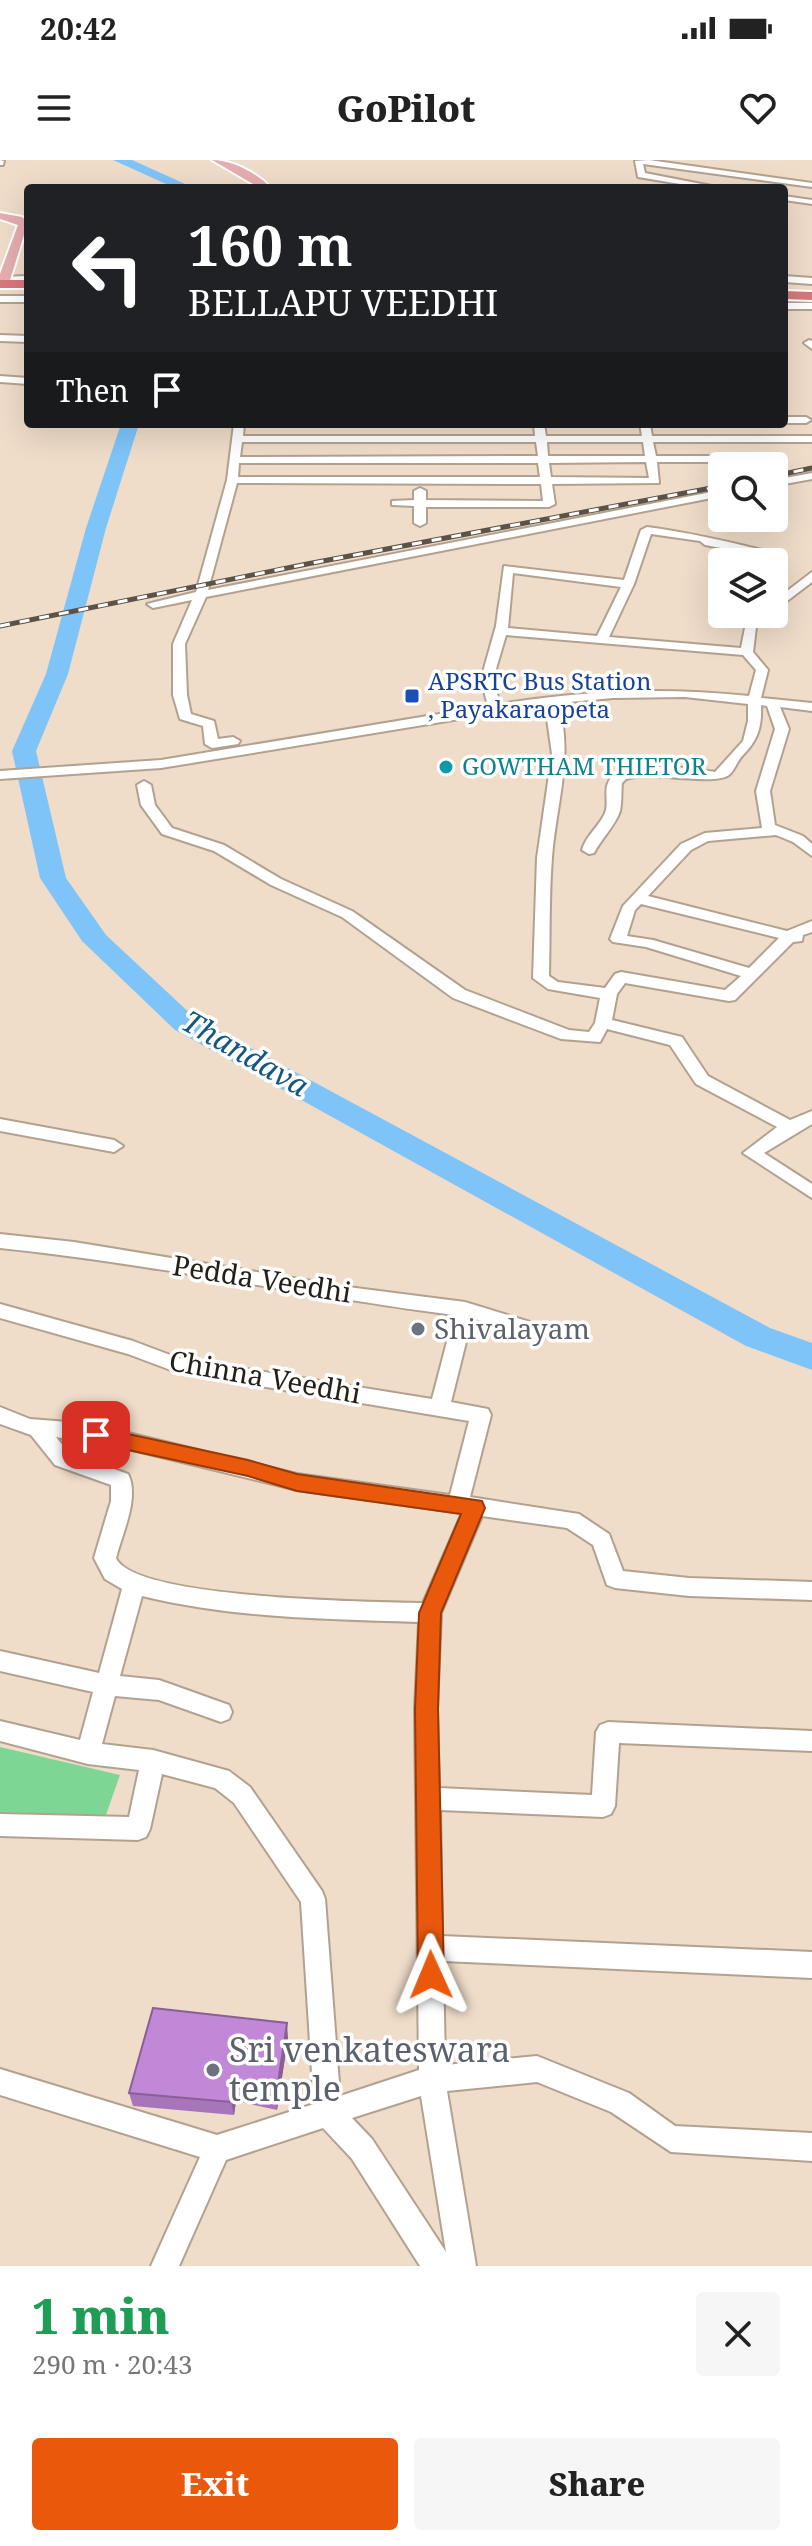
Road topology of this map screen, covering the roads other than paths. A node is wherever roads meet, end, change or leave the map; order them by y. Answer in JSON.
{"nodes":[{"id":1,"x":217,"y":160,"type":"edge"},
{"id":2,"x":641,"y":175,"type":"junction"},
{"id":3,"x":261,"y":184,"type":"edge"},
{"id":4,"x":636,"y":184,"type":"edge"},
{"id":5,"x":694,"y":184,"type":"edge"},
{"id":6,"x":812,"y":185,"type":"edge"},
{"id":7,"x":788,"y":199,"type":"edge"},
{"id":8,"x":812,"y":202,"type":"edge"},
{"id":9,"x":0,"y":216,"type":"edge"},
{"id":10,"x":788,"y":279,"type":"edge"},
{"id":11,"x":24,"y":281,"type":"edge"},
{"id":12,"x":812,"y":281,"type":"edge"},
{"id":13,"x":1,"y":284,"type":"edge"},
{"id":14,"x":24,"y":291,"type":"edge"},
{"id":15,"x":788,"y":298,"type":"edge"},
{"id":16,"x":0,"y":299,"type":"edge"},
{"id":17,"x":24,"y":299,"type":"edge"},
{"id":18,"x":812,"y":299,"type":"edge"},
{"id":19,"x":0,"y":338,"type":"edge"},
{"id":20,"x":24,"y":339,"type":"edge"},
{"id":21,"x":0,"y":376,"type":"edge"},
{"id":22,"x":24,"y":378,"type":"edge"},
{"id":23,"x":788,"y":420,"type":"edge"},
{"id":24,"x":806,"y":420,"type":"dead end"},
{"id":25,"x":239,"y":428,"type":"edge"},
{"id":26,"x":420,"y":428,"type":"edge"},
{"id":27,"x":540,"y":428,"type":"edge"},
{"id":28,"x":646,"y":428,"type":"edge"},
{"id":29,"x":238,"y":439,"type":"junction"},
{"id":30,"x":420,"y":439,"type":"junction"},
{"id":31,"x":541,"y":439,"type":"junction"},
{"id":32,"x":648,"y":439,"type":"junction"},
{"id":33,"x":812,"y":439,"type":"edge"},
{"id":34,"x":420,"y":459,"type":"junction"},
{"id":35,"x":544,"y":459,"type":"junction"},
{"id":36,"x":651,"y":459,"type":"junction"},
{"id":37,"x":708,"y":459,"type":"edge"},
{"id":38,"x":235,"y":460,"type":"junction"},
{"id":39,"x":812,"y":476,"type":"edge"},
{"id":40,"x":232,"y":480,"type":"junction"},
{"id":41,"x":420,"y":480,"type":"junction"},
{"id":42,"x":546,"y":480,"type":"junction"},
{"id":43,"x":788,"y":480,"type":"edge"},
{"id":44,"x":708,"y":496,"type":"edge"},
{"id":45,"x":396,"y":503,"type":"dead end"},
{"id":46,"x":420,"y":503,"type":"junction"},
{"id":47,"x":420,"y":523,"type":"dead end"},
{"id":48,"x":737,"y":548,"type":"edge"},
{"id":49,"x":812,"y":576,"type":"edge"},
{"id":50,"x":628,"y":584,"type":"junction"},
{"id":51,"x":201,"y":594,"type":"junction"},
{"id":52,"x":788,"y":596,"type":"edge"},
{"id":53,"x":153,"y":604,"type":"dead end"},
{"id":54,"x":750,"y":628,"type":"edge"},
{"id":55,"x":500,"y":631,"type":"junction"},
{"id":56,"x":601,"y":641,"type":"junction"},
{"id":57,"x":747,"y":652,"type":"junction"},
{"id":58,"x":550,"y":700,"type":"junction"},
{"id":59,"x":754,"y":701,"type":"junction"},
{"id":60,"x":772,"y":703,"type":"junction"},
{"id":61,"x":812,"y":707,"type":"edge"},
{"id":62,"x":495,"y":709,"type":"junction"},
{"id":63,"x":387,"y":728,"type":"junction"},
{"id":64,"x":0,"y":775,"type":"edge"},
{"id":65,"x":144,"y":785,"type":"dead end"},
{"id":66,"x":777,"y":831,"type":"junction"},
{"id":67,"x":805,"y":838,"type":"edge"},
{"id":68,"x":589,"y":850,"type":"dead end"},
{"id":69,"x":812,"y":852,"type":"edge"},
{"id":70,"x":640,"y":899,"type":"junction"},
{"id":71,"x":812,"y":926,"type":"edge"},
{"id":72,"x":789,"y":937,"type":"junction"},
{"id":73,"x":812,"y":940,"type":"edge"},
{"id":74,"x":752,"y":974,"type":"junction"},
{"id":75,"x":609,"y":994,"type":"junction"},
{"id":76,"x":603,"y":1023,"type":"junction"},
{"id":77,"x":812,"y":1117,"type":"edge"},
{"id":78,"x":0,"y":1125,"type":"edge"},
{"id":79,"x":790,"y":1127,"type":"junction"},
{"id":80,"x":114,"y":1146,"type":"dead end"},
{"id":81,"x":812,"y":1192,"type":"edge"},
{"id":82,"x":0,"y":1241,"type":"edge"},
{"id":83,"x":465,"y":1309,"type":"junction"},
{"id":84,"x":0,"y":1311,"type":"edge"},
{"id":85,"x":523,"y":1327,"type":"dead end"},
{"id":86,"x":440,"y":1408,"type":"junction"},
{"id":87,"x":0,"y":1415,"type":"edge"},
{"id":88,"x":36,"y":1427,"type":"junction"},
{"id":89,"x":466,"y":1506,"type":"junction"},
{"id":90,"x":134,"y":1585,"type":"junction"},
{"id":91,"x":812,"y":1591,"type":"edge"},
{"id":92,"x":430,"y":1613,"type":"junction"},
{"id":93,"x":0,"y":1661,"type":"edge"},
{"id":94,"x":106,"y":1685,"type":"junction"},
{"id":95,"x":221,"y":1712,"type":"dead end"},
{"id":96,"x":0,"y":1731,"type":"edge"},
{"id":97,"x":812,"y":1741,"type":"edge"},
{"id":98,"x":88,"y":1753,"type":"junction"},
{"id":99,"x":153,"y":1761,"type":"junction"},
{"id":100,"x":428,"y":1799,"type":"junction"},
{"id":101,"x":0,"y":1825,"type":"edge"},
{"id":102,"x":431,"y":1948,"type":"junction"},
{"id":103,"x":812,"y":1965,"type":"edge"},
{"id":104,"x":432,"y":2079,"type":"junction"},
{"id":105,"x":0,"y":2082,"type":"edge"},
{"id":106,"x":328,"y":2113,"type":"junction"},
{"id":107,"x":812,"y":2147,"type":"edge"},
{"id":108,"x":217,"y":2149,"type":"junction"},
{"id":109,"x":165,"y":2266,"type":"edge"},
{"id":110,"x":449,"y":2266,"type":"edge"},
{"id":111,"x":462,"y":2266,"type":"edge"}],
"edges":[{"from":1,"to":3,"type":"main road"},
{"from":2,"to":4,"type":"street"},
{"from":2,"to":5,"type":"street"},
{"from":2,"to":6,"type":"street"},
{"from":7,"to":8,"type":"street"},
{"from":9,"to":13,"type":"main road"},
{"from":10,"to":12,"type":"street"},
{"from":11,"to":13,"type":"highway"},
{"from":13,"to":14,"type":"highway"},
{"from":15,"to":18,"type":"highway"},
{"from":16,"to":17,"type":"street"},
{"from":19,"to":20,"type":"street"},
{"from":21,"to":22,"type":"street"},
{"from":23,"to":24,"type":"street"},
{"from":25,"to":29,"type":"street"},
{"from":26,"to":30,"type":"street"},
{"from":27,"to":31,"type":"street"},
{"from":28,"to":32,"type":"street"},
{"from":29,"to":30,"type":"street"},
{"from":29,"to":38,"type":"street"},
{"from":30,"to":31,"type":"street"},
{"from":30,"to":34,"type":"street"},
{"from":31,"to":32,"type":"street"},
{"from":31,"to":35,"type":"street"},
{"from":32,"to":33,"type":"street"},
{"from":32,"to":36,"type":"street"},
{"from":34,"to":35,"type":"street"},
{"from":34,"to":38,"type":"street"},
{"from":34,"to":41,"type":"street"},
{"from":35,"to":36,"type":"street"},
{"from":35,"to":42,"type":"street"},
{"from":36,"to":37,"type":"street"},
{"from":36,"to":42,"type":"street"},
{"from":38,"to":40,"type":"street"},
{"from":39,"to":43,"type":"street"},
{"from":40,"to":41,"type":"street"},
{"from":40,"to":51,"type":"street"},
{"from":41,"to":42,"type":"street"},
{"from":41,"to":46,"type":"street"},
{"from":42,"to":46,"type":"street"},
{"from":44,"to":51,"type":"street"},
{"from":45,"to":46,"type":"street"},
{"from":46,"to":47,"type":"street"},
{"from":48,"to":50,"type":"street"},
{"from":49,"to":52,"type":"street"},
{"from":50,"to":55,"type":"street"},
{"from":50,"to":56,"type":"street"},
{"from":51,"to":53,"type":"street"},
{"from":51,"to":63,"type":"street"},
{"from":54,"to":57,"type":"street"},
{"from":55,"to":56,"type":"street"},
{"from":55,"to":62,"type":"street"},
{"from":56,"to":57,"type":"street"},
{"from":57,"to":59,"type":"street"},
{"from":58,"to":59,"type":"street"},
{"from":58,"to":62,"type":"street"},
{"from":58,"to":75,"type":"street"},
{"from":59,"to":60,"type":"street"},
{"from":59,"to":68,"type":"street"},
{"from":60,"to":61,"type":"street"},
{"from":60,"to":66,"type":"street"},
{"from":62,"to":63,"type":"street"},
{"from":63,"to":64,"type":"street"},
{"from":65,"to":76,"type":"street"},
{"from":66,"to":67,"type":"street"},
{"from":66,"to":70,"type":"street"},
{"from":67,"to":69,"type":"street"},
{"from":70,"to":72,"type":"street"},
{"from":70,"to":74,"type":"street"},
{"from":71,"to":72,"type":"street"},
{"from":72,"to":73,"type":"street"},
{"from":72,"to":74,"type":"street"},
{"from":74,"to":75,"type":"street"},
{"from":75,"to":76,"type":"street"},
{"from":76,"to":79,"type":"street"},
{"from":77,"to":79,"type":"street"},
{"from":78,"to":80,"type":"street"},
{"from":79,"to":81,"type":"street"},
{"from":82,"to":83,"type":"street","name":"Pedda Veedhi"},
{"from":83,"to":85,"type":"street","name":"Pedda Veedhi"},
{"from":83,"to":86,"type":"street"},
{"from":84,"to":86,"type":"street","name":"Chinna Veedhi"},
{"from":86,"to":89,"type":"street","name":"Chinna Veedhi"},
{"from":87,"to":88,"type":"street"},
{"from":88,"to":89,"type":"street"},
{"from":88,"to":90,"type":"street"},
{"from":89,"to":91,"type":"street"},
{"from":89,"to":92,"type":"street"},
{"from":90,"to":92,"type":"street"},
{"from":90,"to":94,"type":"street"},
{"from":92,"to":100,"type":"street"},
{"from":93,"to":94,"type":"street"},
{"from":94,"to":95,"type":"street"},
{"from":94,"to":98,"type":"street"},
{"from":96,"to":98,"type":"street"},
{"from":97,"to":100,"type":"street"},
{"from":98,"to":99,"type":"street"},
{"from":99,"to":101,"type":"street"},
{"from":99,"to":106,"type":"street"},
{"from":100,"to":102,"type":"street"},
{"from":102,"to":103,"type":"street"},
{"from":102,"to":104,"type":"street"},
{"from":104,"to":106,"type":"street"},
{"from":104,"to":107,"type":"street"},
{"from":104,"to":111,"type":"street"},
{"from":105,"to":108,"type":"street"},
{"from":106,"to":108,"type":"street"},
{"from":106,"to":110,"type":"street"},
{"from":108,"to":109,"type":"street"}]}
